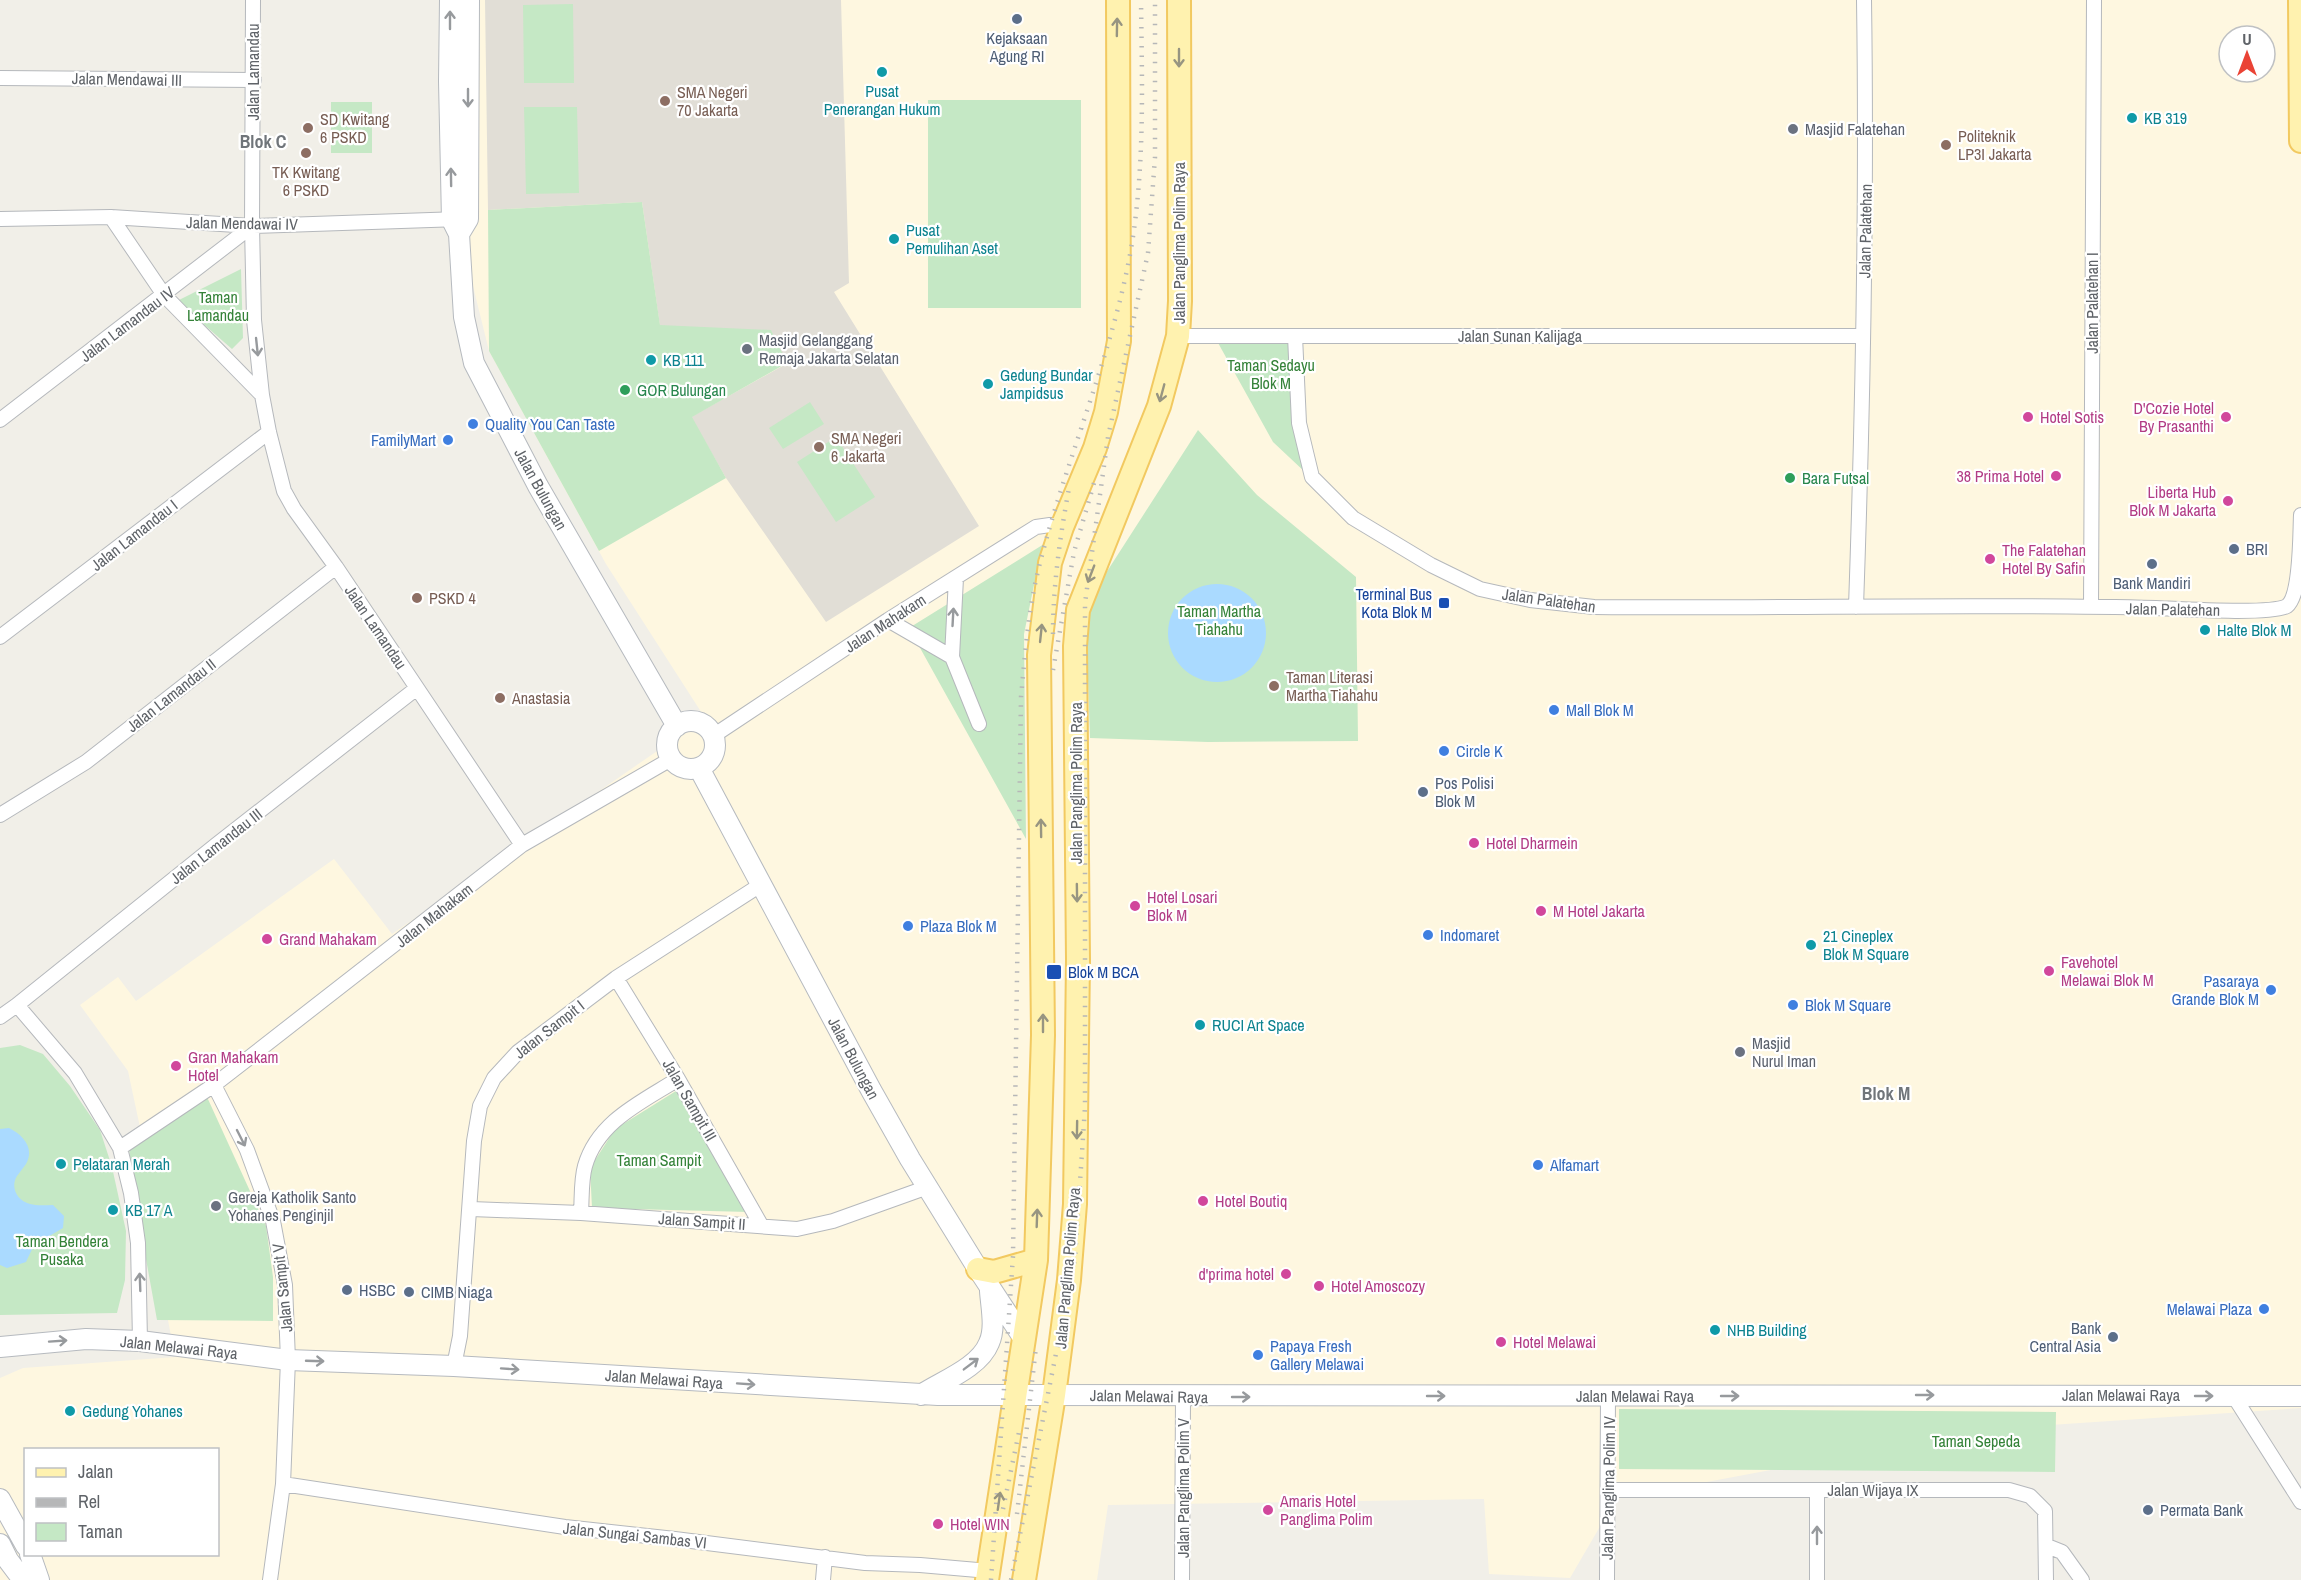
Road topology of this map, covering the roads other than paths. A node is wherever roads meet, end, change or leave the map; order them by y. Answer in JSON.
{"nodes":[{"id":1,"x":253,"y":0,"type":"edge"},
{"id":2,"x":450,"y":0,"type":"edge"},
{"id":3,"x":469,"y":0,"type":"edge"},
{"id":4,"x":1118,"y":0,"type":"edge"},
{"id":5,"x":1179,"y":0,"type":"edge"},
{"id":6,"x":1864,"y":0,"type":"edge"},
{"id":7,"x":2094,"y":0,"type":"edge"},
{"id":8,"x":2300,"y":0,"type":"edge"},
{"id":9,"x":0,"y":78,"type":"edge"},
{"id":10,"x":254,"y":80,"type":"junction"},
{"id":11,"x":2301,"y":141,"type":"edge"},
{"id":12,"x":111,"y":217,"type":"junction"},
{"id":13,"x":0,"y":219,"type":"edge"},
{"id":14,"x":15,"y":219,"type":"junction"},
{"id":15,"x":460,"y":224,"type":"junction"},
{"id":16,"x":252,"y":226,"type":"junction"},
{"id":17,"x":0,"y":230,"type":"edge"},
{"id":18,"x":164,"y":295,"type":"junction"},
{"id":19,"x":1178,"y":336,"type":"junction"},
{"id":20,"x":1295,"y":336,"type":"junction"},
{"id":21,"x":1863,"y":336,"type":"junction"},
{"id":22,"x":262,"y":395,"type":"junction"},
{"id":23,"x":0,"y":420,"type":"edge"},
{"id":24,"x":269,"y":432,"type":"junction"},
{"id":25,"x":2301,"y":515,"type":"edge"},
{"id":26,"x":1062,"y":527,"type":"junction"},
{"id":27,"x":336,"y":567,"type":"junction"},
{"id":28,"x":956,"y":578,"type":"junction"},
{"id":29,"x":2091,"y":606,"type":"junction"},
{"id":30,"x":1856,"y":607,"type":"junction"},
{"id":31,"x":888,"y":620,"type":"junction"},
{"id":32,"x":0,"y":637,"type":"edge"},
{"id":33,"x":952,"y":657,"type":"junction"},
{"id":34,"x":417,"y":688,"type":"junction"},
{"id":35,"x":979,"y":724,"type":"dead end"},
{"id":36,"x":677,"y":726,"type":"junction"},
{"id":37,"x":713,"y":736,"type":"junction"},
{"id":38,"x":671,"y":759,"type":"junction"},
{"id":39,"x":699,"y":768,"type":"junction"},
{"id":40,"x":0,"y":815,"type":"edge"},
{"id":41,"x":522,"y":845,"type":"junction"},
{"id":42,"x":762,"y":884,"type":"junction"},
{"id":43,"x":616,"y":978,"type":"junction"},
{"id":44,"x":17,"y":1005,"type":"junction"},
{"id":45,"x":0,"y":1017,"type":"edge"},
{"id":46,"x":678,"y":1079,"type":"junction"},
{"id":47,"x":214,"y":1085,"type":"junction"},
{"id":48,"x":1041,"y":1089,"type":"junction"},
{"id":49,"x":1078,"y":1089,"type":"junction"},
{"id":50,"x":120,"y":1149,"type":"junction"},
{"id":51,"x":928,"y":1187,"type":"junction"},
{"id":52,"x":471,"y":1209,"type":"junction"},
{"id":53,"x":581,"y":1213,"type":"junction"},
{"id":54,"x":761,"y":1225,"type":"junction"},
{"id":55,"x":1036,"y":1260,"type":"junction"},
{"id":56,"x":984,"y":1279,"type":"junction"},
{"id":57,"x":1024,"y":1339,"type":"junction"},
{"id":58,"x":140,"y":1341,"type":"junction"},
{"id":59,"x":0,"y":1347,"type":"edge"},
{"id":60,"x":288,"y":1360,"type":"junction"},
{"id":61,"x":454,"y":1366,"type":"junction"},
{"id":62,"x":1015,"y":1394,"type":"junction"},
{"id":63,"x":921,"y":1395,"type":"junction"},
{"id":64,"x":1054,"y":1395,"type":"junction"},
{"id":65,"x":2233,"y":1395,"type":"junction"},
{"id":66,"x":1608,"y":1396,"type":"junction"},
{"id":67,"x":2301,"y":1396,"type":"edge"},
{"id":68,"x":1183,"y":1397,"type":"junction"},
{"id":69,"x":283,"y":1484,"type":"junction"},
{"id":70,"x":1608,"y":1490,"type":"junction"},
{"id":71,"x":1817,"y":1490,"type":"junction"},
{"id":72,"x":0,"y":1499,"type":"edge"},
{"id":73,"x":2301,"y":1502,"type":"edge"},
{"id":74,"x":24,"y":1542,"type":"edge"},
{"id":75,"x":0,"y":1544,"type":"edge"},
{"id":76,"x":2047,"y":1546,"type":"junction"},
{"id":77,"x":31,"y":1556,"type":"edge"},
{"id":78,"x":825,"y":1557,"type":"junction"},
{"id":79,"x":988,"y":1575,"type":"edge"},
{"id":80,"x":23,"y":1580,"type":"edge"},
{"id":81,"x":39,"y":1580,"type":"edge"},
{"id":82,"x":270,"y":1580,"type":"edge"},
{"id":83,"x":823,"y":1580,"type":"edge"},
{"id":84,"x":1024,"y":1580,"type":"edge"},
{"id":85,"x":1182,"y":1580,"type":"edge"},
{"id":86,"x":1607,"y":1580,"type":"edge"},
{"id":87,"x":1817,"y":1580,"type":"edge"},
{"id":88,"x":2046,"y":1580,"type":"edge"},
{"id":89,"x":2082,"y":1580,"type":"edge"}],
"edges":[{"from":1,"to":10,"type":"street","name":"Jalan Lamandau"},
{"from":15,"to":2,"type":"main road","name":"Jalan Bulungan","one_way":true},
{"from":3,"to":15,"type":"main road","name":"Jalan Bulungan","one_way":true},
{"from":26,"to":4,"type":"main road","name":"Jalan Panglima Polim Raya","one_way":true},
{"from":5,"to":19,"type":"main road","name":"Jalan Panglima Polim Raya","one_way":true},
{"from":6,"to":21,"type":"street","name":"Jalan Palatehan"},
{"from":7,"to":29,"type":"street","name":"Jalan Palatehan I"},
{"from":8,"to":11,"type":"main road"},
{"from":9,"to":10,"type":"street","name":"Jalan Mendawai III"},
{"from":10,"to":16,"type":"street","name":"Jalan Lamandau"},
{"from":12,"to":14,"type":"street","name":"Jalan Mendawai IV"},
{"from":12,"to":16,"type":"street","name":"Jalan Mendawai IV"},
{"from":12,"to":18,"type":"street"},
{"from":13,"to":14,"type":"street","name":"Jalan Mendawai IV"},
{"from":14,"to":17,"type":"street"},
{"from":15,"to":16,"type":"street","name":"Jalan Mendawai IV"},
{"from":15,"to":36,"type":"main road","name":"Jalan Bulungan"},
{"from":16,"to":18,"type":"street","name":"Jalan Lamandau IV"},
{"from":16,"to":22,"type":"street","name":"Jalan Lamandau","one_way":true},
{"from":18,"to":22,"type":"street"},
{"from":18,"to":23,"type":"street","name":"Jalan Lamandau IV"},
{"from":19,"to":20,"type":"street","name":"Jalan Sunan Kalijaga"},
{"from":19,"to":49,"type":"main road","name":"Jalan Panglima Polim Raya","one_way":true},
{"from":20,"to":21,"type":"street","name":"Jalan Sunan Kalijaga"},
{"from":20,"to":30,"type":"street","name":"Jalan Palatehan"},
{"from":21,"to":30,"type":"street","name":"Jalan Palatehan"},
{"from":22,"to":24,"type":"street","name":"Jalan Lamandau"},
{"from":24,"to":27,"type":"street","name":"Jalan Lamandau"},
{"from":24,"to":32,"type":"street","name":"Jalan Lamandau I"},
{"from":25,"to":29,"type":"street","name":"Jalan Palatehan"},
{"from":26,"to":28,"type":"street","name":"Jalan Mahakam"},
{"from":48,"to":26,"type":"main road","name":"Jalan Panglima Polim Raya","one_way":true},
{"from":27,"to":34,"type":"street","name":"Jalan Lamandau"},
{"from":27,"to":40,"type":"street","name":"Jalan Lamandau II"},
{"from":28,"to":31,"type":"street","name":"Jalan Mahakam"},
{"from":33,"to":28,"type":"street","one_way":true},
{"from":29,"to":30,"type":"street","name":"Jalan Palatehan"},
{"from":31,"to":33,"type":"street"},
{"from":31,"to":37,"type":"street","name":"Jalan Mahakam"},
{"from":33,"to":35,"type":"street"},
{"from":34,"to":41,"type":"street","name":"Jalan Lamandau"},
{"from":34,"to":44,"type":"street","name":"Jalan Lamandau III"},
{"from":36,"to":37,"type":"main road"},
{"from":36,"to":38,"type":"main road"},
{"from":37,"to":39,"type":"main road"},
{"from":38,"to":39,"type":"main road"},
{"from":38,"to":41,"type":"street","name":"Jalan Mahakam"},
{"from":39,"to":42,"type":"main road","name":"Jalan Bulungan"},
{"from":41,"to":47,"type":"street","name":"Jalan Mahakam"},
{"from":42,"to":43,"type":"street","name":"Jalan Sampit I"},
{"from":42,"to":51,"type":"main road","name":"Jalan Bulungan"},
{"from":43,"to":46,"type":"street","name":"Jalan Sampit III"},
{"from":43,"to":52,"type":"street","name":"Jalan Sampit I"},
{"from":44,"to":45,"type":"street"},
{"from":44,"to":50,"type":"street"},
{"from":46,"to":53,"type":"street"},
{"from":46,"to":54,"type":"street","name":"Jalan Sampit III"},
{"from":47,"to":50,"type":"street","name":"Jalan Mahakam"},
{"from":47,"to":60,"type":"street","name":"Jalan Sampit V","one_way":true},
{"from":48,"to":49,"type":"main road"},
{"from":55,"to":48,"type":"main road","name":"Jalan Panglima Polim Raya","one_way":true},
{"from":49,"to":64,"type":"main road","name":"Jalan Panglima Polim Raya","one_way":true},
{"from":58,"to":50,"type":"street","one_way":true},
{"from":51,"to":54,"type":"street","name":"Jalan Sampit II"},
{"from":51,"to":56,"type":"main road","name":"Jalan Bulungan"},
{"from":52,"to":53,"type":"street","name":"Jalan Sampit II"},
{"from":52,"to":61,"type":"street","name":"Jalan Sampit I"},
{"from":53,"to":54,"type":"street","name":"Jalan Sampit II"},
{"from":55,"to":56,"type":"main road"},
{"from":55,"to":57,"type":"main road","name":"Jalan Panglima Polim Raya"},
{"from":56,"to":57,"type":"main road","name":"Jalan Bulungan"},
{"from":63,"to":56,"type":"main road","one_way":true},
{"from":57,"to":62,"type":"main road","name":"Jalan Panglima Polim Raya"},
{"from":59,"to":58,"type":"main road","name":"Jalan Melawai Raya","one_way":true},
{"from":58,"to":60,"type":"main road","name":"Jalan Melawai Raya"},
{"from":60,"to":61,"type":"main road","name":"Jalan Melawai Raya","one_way":true},
{"from":60,"to":69,"type":"street","name":"Jalan Sampit V"},
{"from":61,"to":63,"type":"main road","name":"Jalan Melawai Raya","one_way":true},
{"from":62,"to":63,"type":"main road","name":"Jalan Melawai Raya"},
{"from":62,"to":64,"type":"main road","name":"Jalan Melawai Raya"},
{"from":79,"to":62,"type":"main road","name":"Jalan Panglima Polim Raya","one_way":true},
{"from":64,"to":68,"type":"main road","name":"Jalan Melawai Raya"},
{"from":64,"to":84,"type":"main road","name":"Jalan Panglima Polim Raya"},
{"from":66,"to":65,"type":"main road","name":"Jalan Melawai Raya","one_way":true},
{"from":65,"to":67,"type":"main road","name":"Jalan Melawai Raya"},
{"from":65,"to":73,"type":"street"},
{"from":68,"to":66,"type":"main road","name":"Jalan Melawai Raya","one_way":true},
{"from":66,"to":70,"type":"street","name":"Jalan Panglima Polim IV"},
{"from":68,"to":85,"type":"street","name":"Jalan Panglima Polim V"},
{"from":69,"to":78,"type":"street","name":"Jalan Sungai Sambas VI"},
{"from":69,"to":82,"type":"street","name":"Jalan Sampit V"},
{"from":70,"to":71,"type":"street","name":"Jalan Wijaya IX"},
{"from":70,"to":86,"type":"street","name":"Jalan Panglima Polim IV"},
{"from":71,"to":76,"type":"street","name":"Jalan Wijaya IX"},
{"from":87,"to":71,"type":"street","one_way":true},
{"from":72,"to":74,"type":"main road"},
{"from":75,"to":80,"type":"main road"},
{"from":76,"to":88,"type":"street","name":"Jalan Wijaya IX"},
{"from":76,"to":89,"type":"street"},
{"from":77,"to":81,"type":"main road"},
{"from":78,"to":79,"type":"street","name":"Jalan Sungai Sambas VI"},
{"from":78,"to":83,"type":"street"}]}
